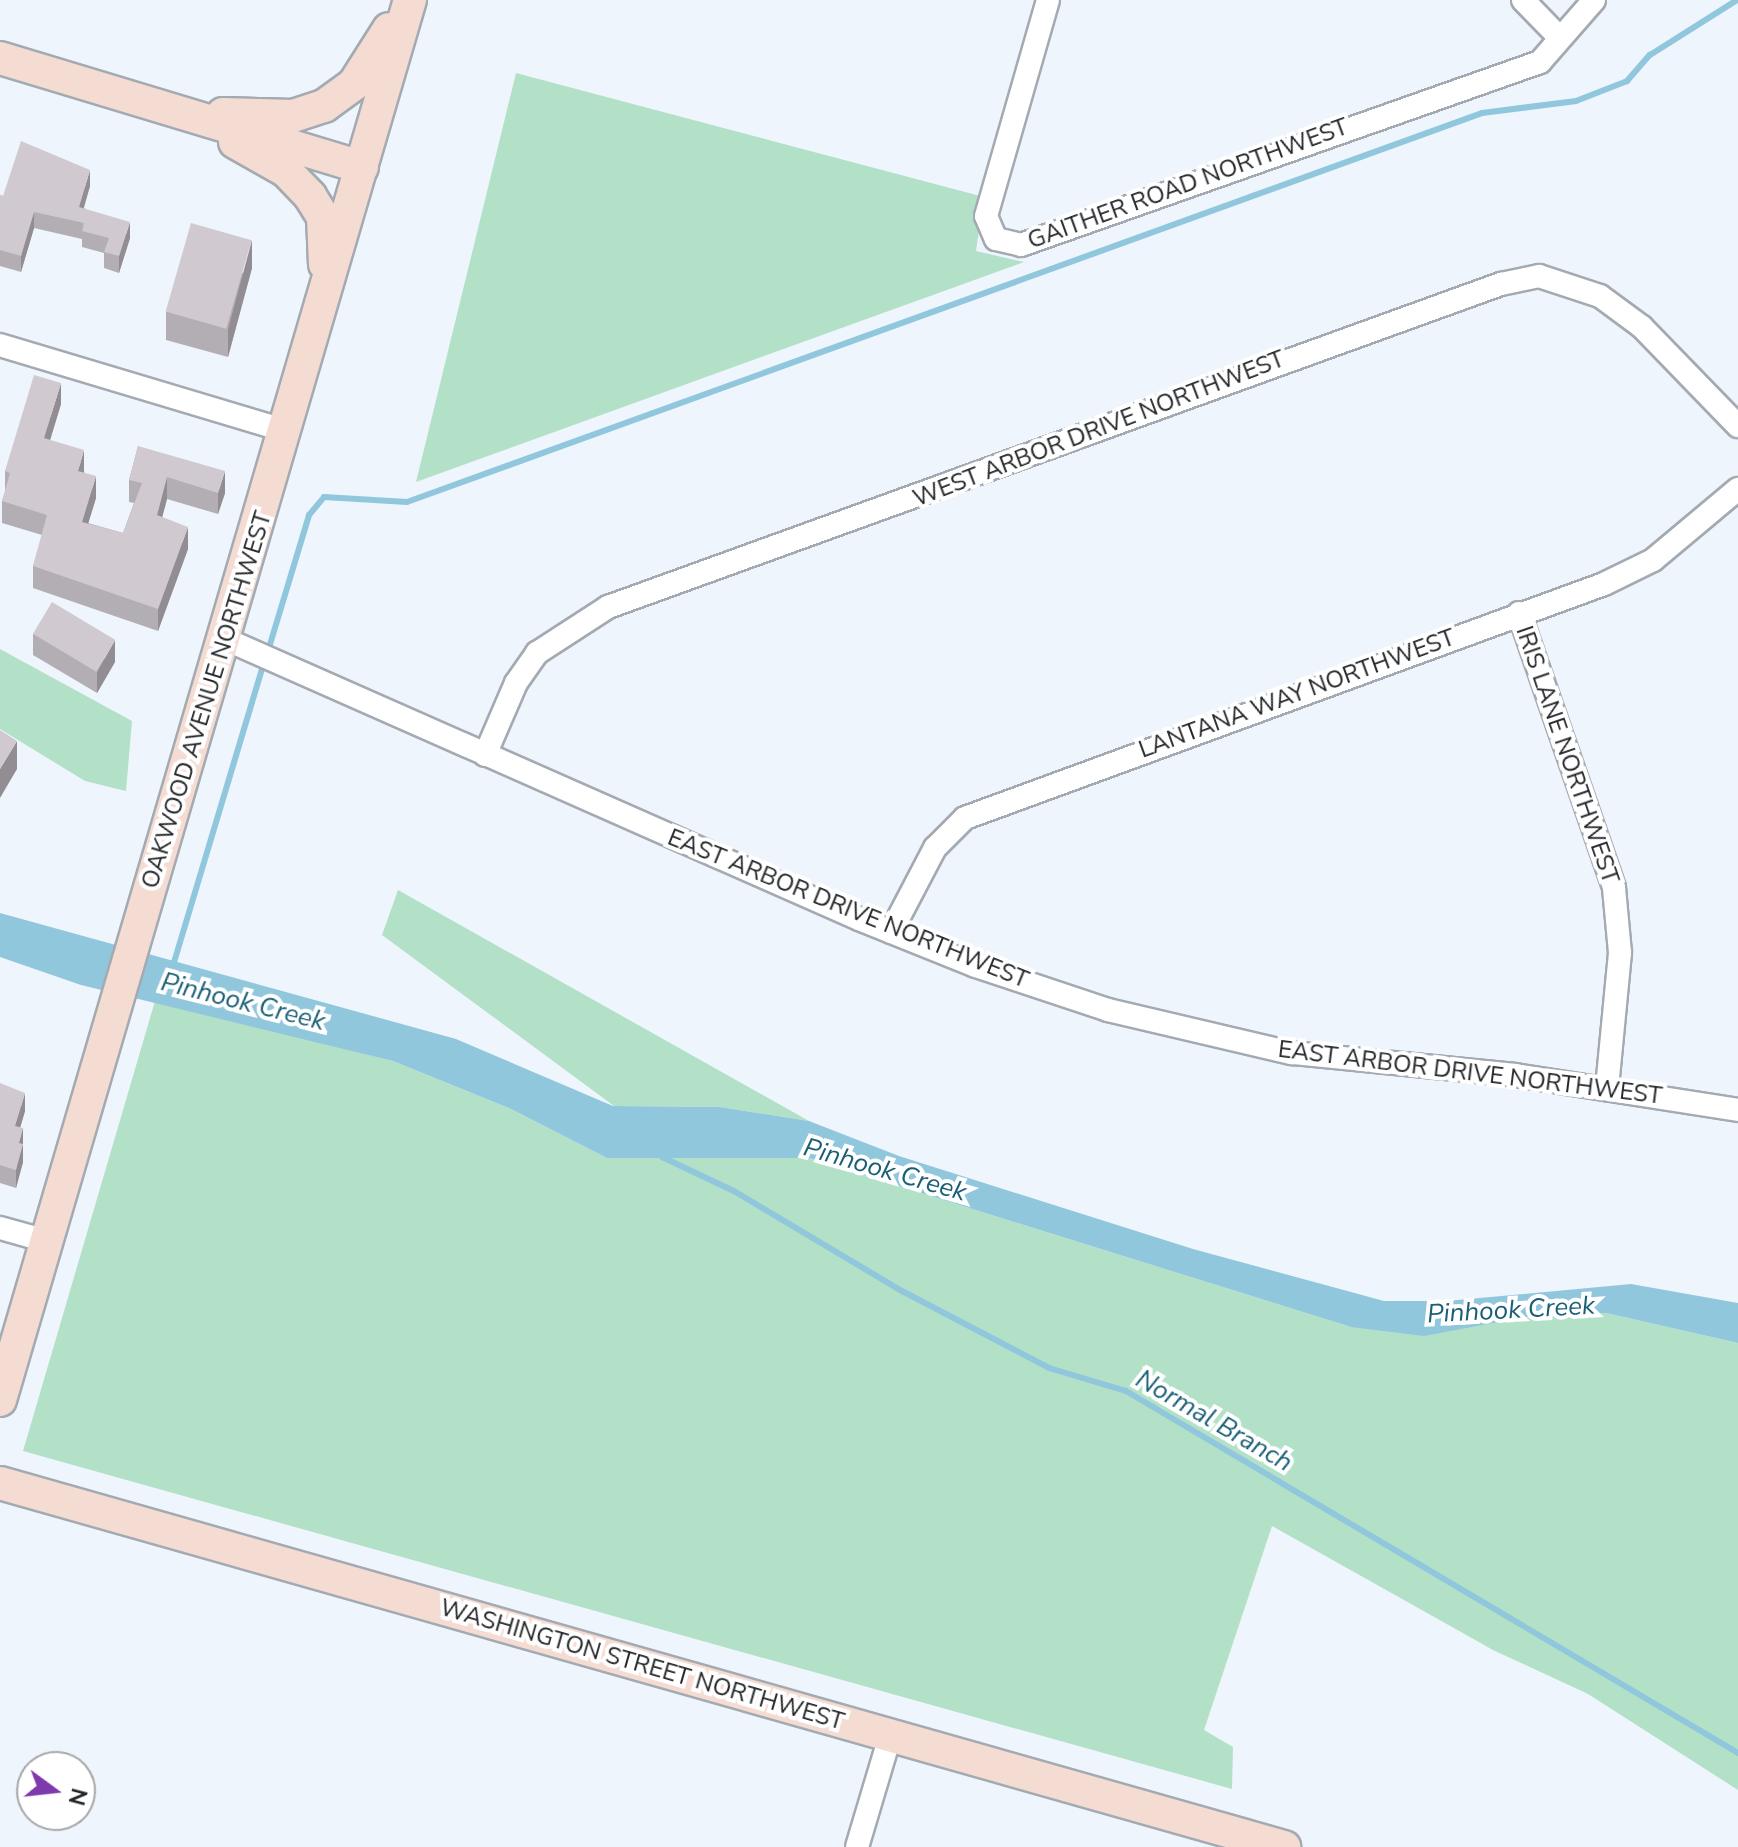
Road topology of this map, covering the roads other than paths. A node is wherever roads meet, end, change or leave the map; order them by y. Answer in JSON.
{"nodes":[{"id":1,"x":402,"y":0,"type":"edge"},
{"id":2,"x":410,"y":0,"type":"edge"},
{"id":3,"x":1048,"y":0,"type":"edge"},
{"id":4,"x":1523,"y":0,"type":"edge"},
{"id":5,"x":1594,"y":0,"type":"edge"},
{"id":6,"x":1558,"y":36,"type":"junction"},
{"id":7,"x":0,"y":58,"type":"edge"},
{"id":8,"x":188,"y":114,"type":"junction"},
{"id":9,"x":362,"y":167,"type":"junction"},
{"id":10,"x":323,"y":304,"type":"junction"},
{"id":11,"x":0,"y":345,"type":"edge"},
{"id":12,"x":1738,"y":426,"type":"edge"},
{"id":13,"x":287,"y":431,"type":"junction"},
{"id":14,"x":1738,"y":489,"type":"edge"},
{"id":15,"x":1519,"y":613,"type":"junction"},
{"id":16,"x":225,"y":639,"type":"junction"},
{"id":17,"x":485,"y":755,"type":"junction"},
{"id":18,"x":891,"y":932,"type":"junction"},
{"id":19,"x":1607,"y":1089,"type":"junction"},
{"id":20,"x":1738,"y":1110,"type":"edge"},
{"id":21,"x":0,"y":1228,"type":"edge"},
{"id":22,"x":47,"y":1241,"type":"junction"},
{"id":23,"x":0,"y":1400,"type":"edge"},
{"id":24,"x":0,"y":1483,"type":"edge"},
{"id":25,"x":890,"y":1736,"type":"junction"},
{"id":26,"x":857,"y":1847,"type":"edge"},
{"id":27,"x":1284,"y":1847,"type":"edge"}],
"edges":[{"from":1,"to":8,"type":"street"},
{"from":2,"to":9,"type":"street","name":"OAKWOOD AVENUE NORTHWEST"},
{"from":3,"to":6,"type":"street","name":"GAITHER ROAD NORTHWEST"},
{"from":4,"to":6,"type":"street"},
{"from":5,"to":6,"type":"street","name":"GAITHER ROAD NORTHWEST"},
{"from":7,"to":8,"type":"street"},
{"from":8,"to":9,"type":"street"},
{"from":8,"to":10,"type":"street"},
{"from":9,"to":10,"type":"street","name":"OAKWOOD AVENUE NORTHWEST"},
{"from":10,"to":13,"type":"street","name":"OAKWOOD AVENUE NORTHWEST"},
{"from":11,"to":13,"type":"street"},
{"from":12,"to":17,"type":"street","name":"WEST ARBOR DRIVE NORTHWEST"},
{"from":13,"to":16,"type":"street","name":"OAKWOOD AVENUE NORTHWEST"},
{"from":14,"to":15,"type":"street","name":"LANTANA WAY NORTHWEST"},
{"from":15,"to":18,"type":"street","name":"LANTANA WAY NORTHWEST"},
{"from":15,"to":19,"type":"street","name":"IRIS LANE NORTHWEST"},
{"from":16,"to":17,"type":"street","name":"EAST ARBOR DRIVE NORTHWEST"},
{"from":16,"to":22,"type":"street","name":"OAKWOOD AVENUE NORTHWEST"},
{"from":17,"to":18,"type":"street","name":"EAST ARBOR DRIVE NORTHWEST"},
{"from":18,"to":19,"type":"street","name":"EAST ARBOR DRIVE NORTHWEST"},
{"from":19,"to":20,"type":"street","name":"EAST ARBOR DRIVE NORTHWEST"},
{"from":21,"to":22,"type":"street"},
{"from":22,"to":23,"type":"street","name":"OAKWOOD AVENUE NORTHWEST"},
{"from":24,"to":25,"type":"street","name":"WASHINGTON STREET NORTHWEST"},
{"from":25,"to":26,"type":"street"},
{"from":25,"to":27,"type":"street","name":"WASHINGTON STREET NORTHWEST"}]}
